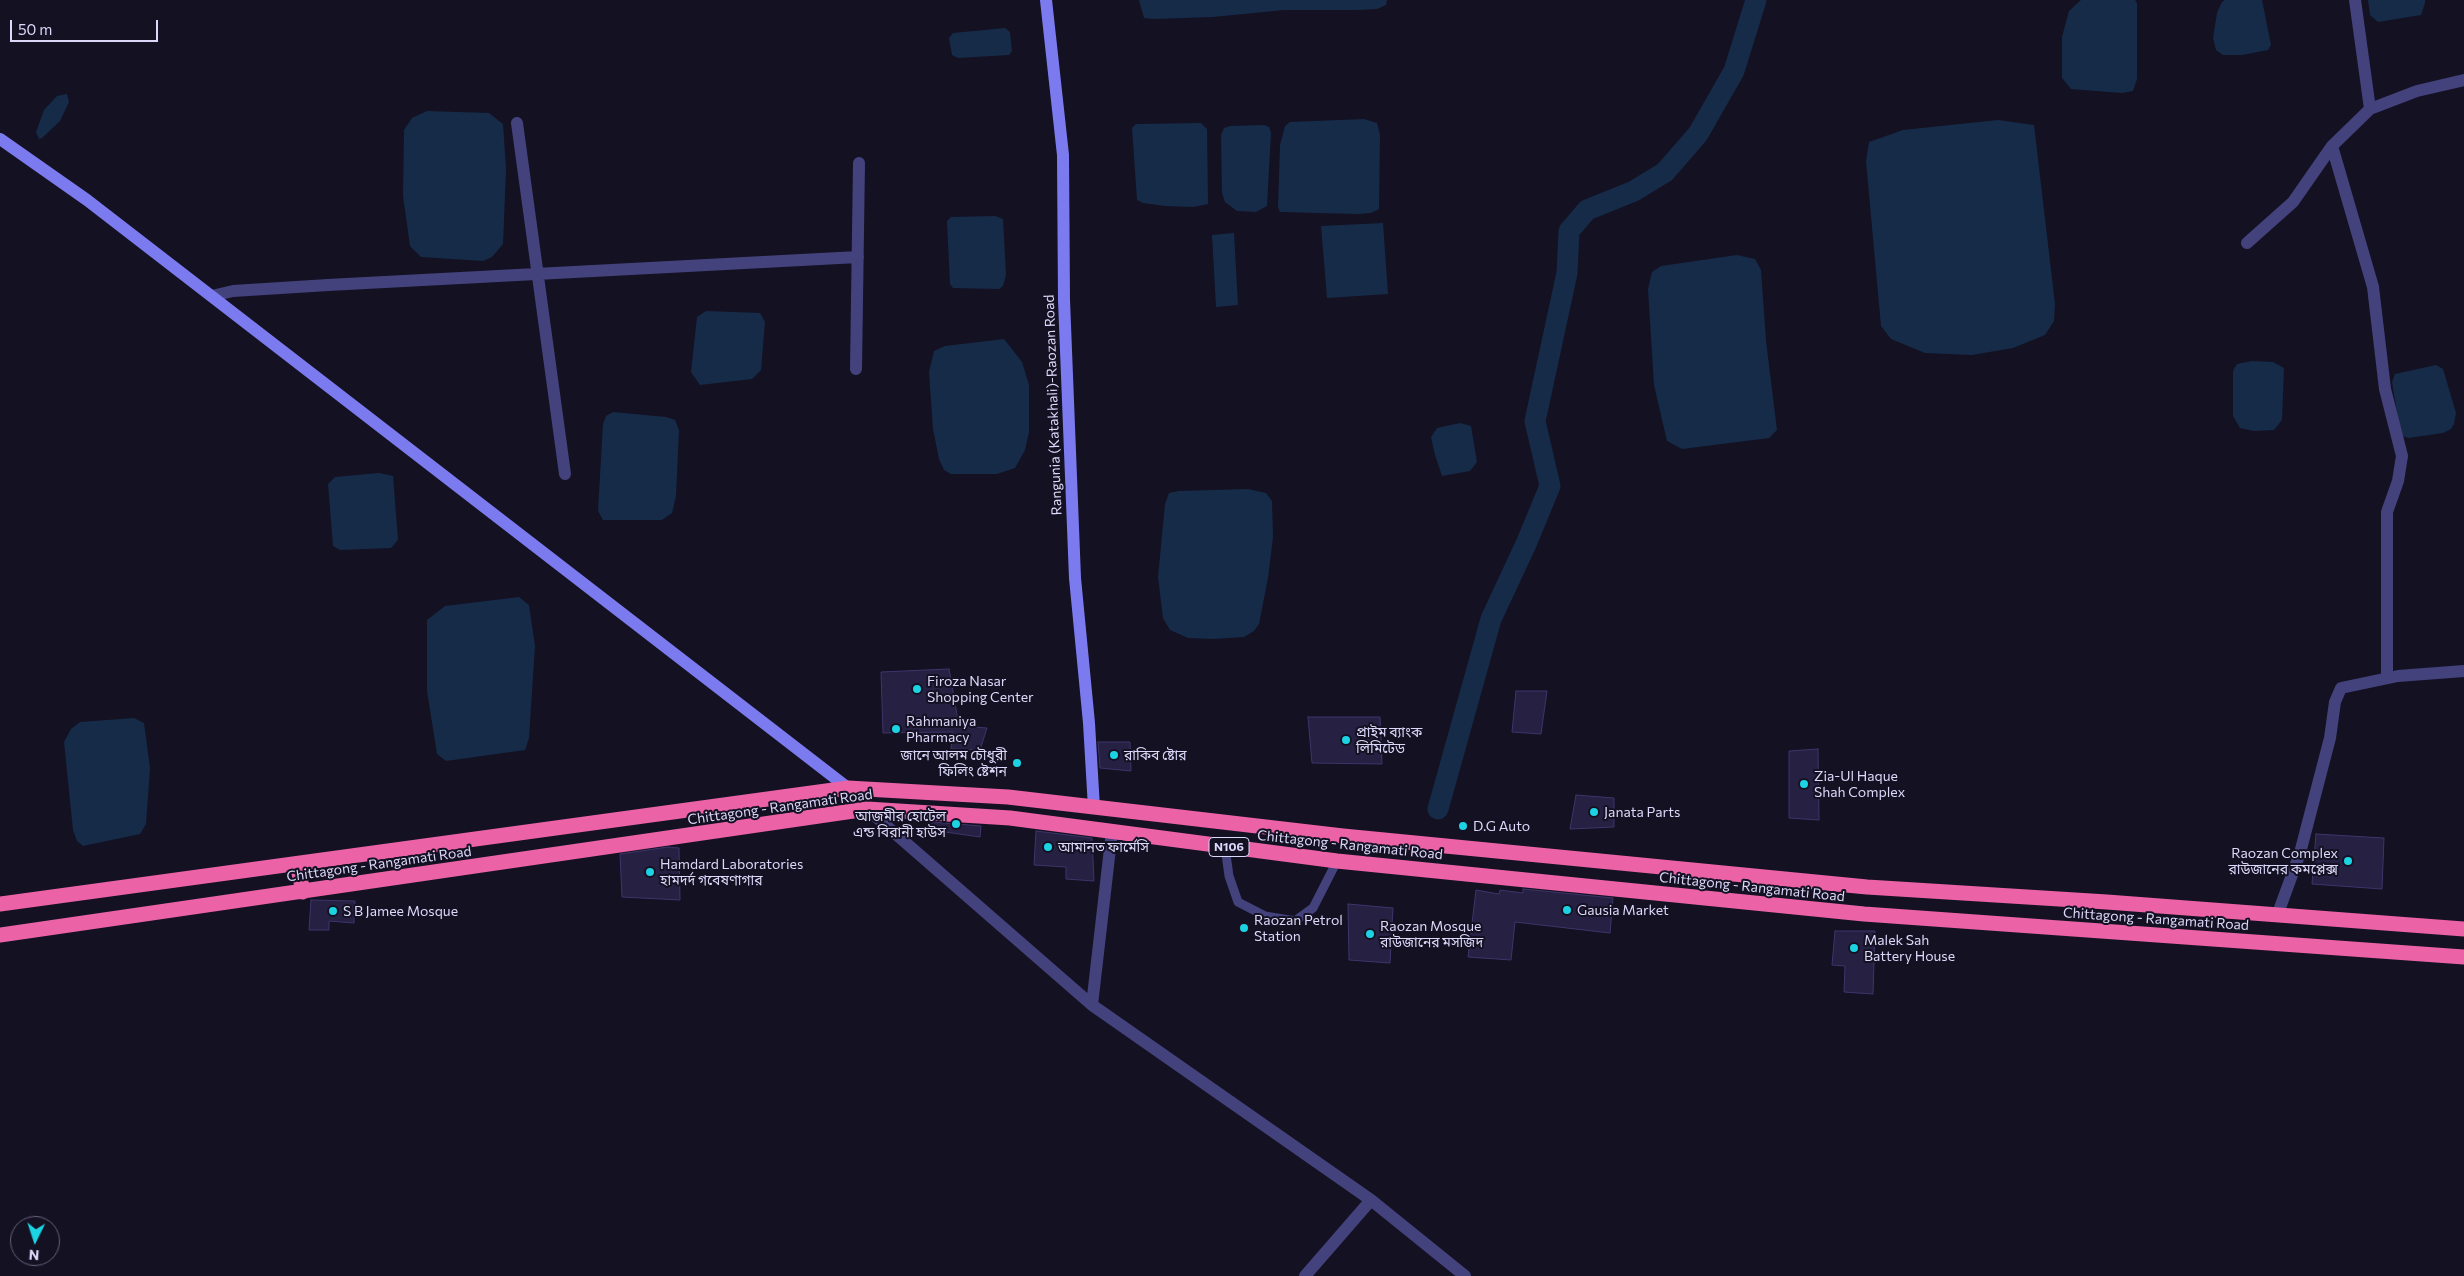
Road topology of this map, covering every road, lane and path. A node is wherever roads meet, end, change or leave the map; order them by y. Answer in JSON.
{"nodes":[{"id":1,"x":1046,"y":0,"type":"edge"},
{"id":2,"x":2355,"y":0,"type":"edge"},
{"id":3,"x":2464,"y":80,"type":"edge"},
{"id":4,"x":2370,"y":109,"type":"junction"},
{"id":5,"x":517,"y":123,"type":"dead end"},
{"id":6,"x":0,"y":138,"type":"edge"},
{"id":7,"x":2332,"y":146,"type":"junction"},
{"id":8,"x":859,"y":163,"type":"dead end"},
{"id":9,"x":2247,"y":243,"type":"dead end"},
{"id":10,"x":858,"y":257,"type":"junction"},
{"id":11,"x":537,"y":275,"type":"junction"},
{"id":12,"x":212,"y":296,"type":"junction"},
{"id":13,"x":856,"y":369,"type":"dead end"},
{"id":14,"x":565,"y":474,"type":"dead end"},
{"id":15,"x":2464,"y":671,"type":"edge"},
{"id":16,"x":2387,"y":677,"type":"junction"},
{"id":17,"x":848,"y":788,"type":"junction"},
{"id":18,"x":1094,"y":808,"type":"junction"},
{"id":19,"x":867,"y":809,"type":"junction"},
{"id":20,"x":1112,"y":831,"type":"junction"},
{"id":21,"x":1225,"y":847,"type":"junction"},
{"id":22,"x":1336,"y":860,"type":"junction"},
{"id":23,"x":296,"y":864,"type":"junction"},
{"id":24,"x":304,"y":892,"type":"junction"},
{"id":25,"x":0,"y":904,"type":"edge"},
{"id":26,"x":2278,"y":916,"type":"junction"},
{"id":27,"x":2464,"y":929,"type":"edge"},
{"id":28,"x":0,"y":936,"type":"edge"},
{"id":29,"x":2464,"y":956,"type":"edge"},
{"id":30,"x":1092,"y":1005,"type":"junction"},
{"id":31,"x":1371,"y":1200,"type":"junction"},
{"id":32,"x":1305,"y":1276,"type":"edge"},
{"id":33,"x":1465,"y":1276,"type":"edge"}],
"edges":[{"from":1,"to":18,"type":"street","name":"Rangunia (Katakhali)-Raozan Road"},
{"from":2,"to":4,"type":"street"},
{"from":3,"to":4,"type":"street"},
{"from":4,"to":7,"type":"street"},
{"from":5,"to":11,"type":"street"},
{"from":6,"to":12,"type":"street"},
{"from":7,"to":9,"type":"street"},
{"from":7,"to":16,"type":"street"},
{"from":8,"to":10,"type":"street"},
{"from":10,"to":11,"type":"street"},
{"from":10,"to":13,"type":"street"},
{"from":11,"to":12,"type":"street"},
{"from":11,"to":14,"type":"street"},
{"from":12,"to":17,"type":"street"},
{"from":15,"to":16,"type":"street"},
{"from":16,"to":26,"type":"street"},
{"from":17,"to":18,"type":"highway","name":"Chittagong - Rangamati Road","number":"N106"},
{"from":17,"to":23,"type":"highway","name":"Chittagong - Rangamati Road","number":"N106"},
{"from":18,"to":26,"type":"highway","name":"Chittagong - Rangamati Road","number":"N106"},
{"from":19,"to":20,"type":"highway","name":"Chittagong - Rangamati Road","number":"N106"},
{"from":19,"to":24,"type":"highway","name":"Chittagong - Rangamati Road","number":"N106"},
{"from":19,"to":30,"type":"street"},
{"from":20,"to":21,"type":"highway","name":"Chittagong - Rangamati Road","number":"N106"},
{"from":20,"to":30,"type":"street"},
{"from":21,"to":22,"type":"highway","name":"Chittagong - Rangamati Road","number":"N106"},
{"from":21,"to":22,"type":"lane"},
{"from":22,"to":29,"type":"highway","name":"Chittagong - Rangamati Road","number":"N106"},
{"from":23,"to":24,"type":"highway"},
{"from":23,"to":25,"type":"highway","name":"Chittagong - Rangamati Road","number":"N106"},
{"from":24,"to":28,"type":"highway","name":"Chittagong - Rangamati Road","number":"N106"},
{"from":26,"to":27,"type":"highway","name":"Chittagong - Rangamati Road","number":"N106"},
{"from":30,"to":31,"type":"street"},
{"from":31,"to":32,"type":"street"},
{"from":31,"to":33,"type":"street"}]}
